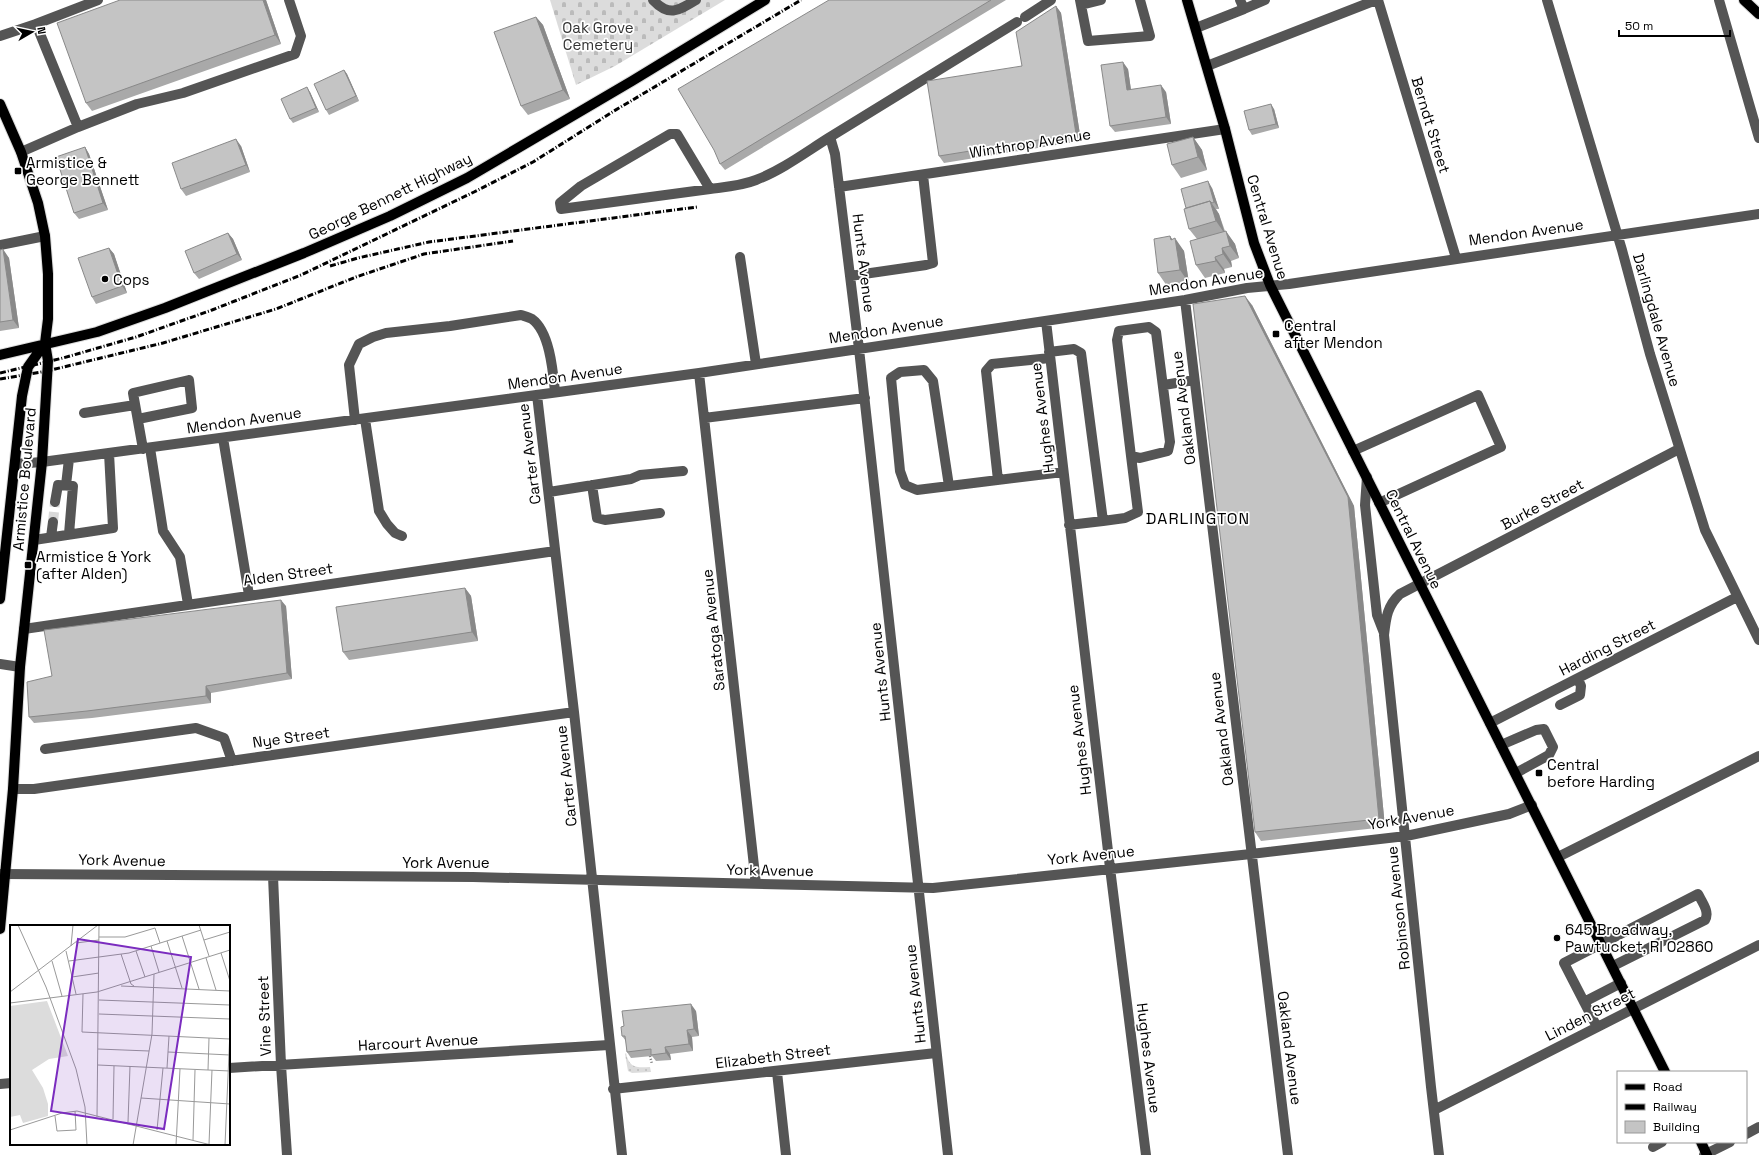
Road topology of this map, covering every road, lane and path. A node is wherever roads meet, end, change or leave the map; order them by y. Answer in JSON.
{"nodes":[{"id":1,"x":96,"y":0,"type":"edge"},
{"id":2,"x":289,"y":0,"type":"edge"},
{"id":3,"x":653,"y":0,"type":"edge"},
{"id":4,"x":696,"y":0,"type":"edge"},
{"id":5,"x":765,"y":0,"type":"edge"},
{"id":6,"x":1051,"y":0,"type":"edge"},
{"id":7,"x":1101,"y":0,"type":"edge"},
{"id":8,"x":1140,"y":0,"type":"edge"},
{"id":9,"x":1188,"y":0,"type":"edge"},
{"id":10,"x":1265,"y":0,"type":"edge"},
{"id":11,"x":1377,"y":0,"type":"edge"},
{"id":12,"x":1547,"y":0,"type":"edge"},
{"id":13,"x":1719,"y":0,"type":"edge"},
{"id":14,"x":1744,"y":0,"type":"edge"},
{"id":15,"x":1081,"y":2,"type":"edge"},
{"id":16,"x":1242,"y":4,"type":"edge"},
{"id":17,"x":1759,"y":14,"type":"edge"},
{"id":18,"x":36,"y":24,"type":"junction"},
{"id":19,"x":1196,"y":28,"type":"junction"},
{"id":20,"x":0,"y":36,"type":"edge"},
{"id":21,"x":1207,"y":66,"type":"junction"},
{"id":22,"x":0,"y":104,"type":"edge"},
{"id":23,"x":78,"y":127,"type":"junction"},
{"id":24,"x":1225,"y":129,"type":"junction"},
{"id":25,"x":830,"y":137,"type":"junction"},
{"id":26,"x":1759,"y":138,"type":"edge"},
{"id":27,"x":21,"y":152,"type":"junction"},
{"id":28,"x":923,"y":174,"type":"junction"},
{"id":29,"x":839,"y":186,"type":"junction"},
{"id":30,"x":710,"y":189,"type":"junction"},
{"id":31,"x":1759,"y":214,"type":"edge"},
{"id":32,"x":1617,"y":234,"type":"junction"},
{"id":33,"x":45,"y":236,"type":"junction"},
{"id":34,"x":0,"y":245,"type":"edge"},
{"id":35,"x":740,"y":257,"type":"dead end"},
{"id":36,"x":1456,"y":258,"type":"junction"},
{"id":37,"x":850,"y":276,"type":"junction"},
{"id":38,"x":1270,"y":285,"type":"junction"},
{"id":39,"x":1185,"y":300,"type":"junction"},
{"id":40,"x":1046,"y":321,"type":"junction"},
{"id":41,"x":45,"y":343,"type":"junction"},
{"id":42,"x":859,"y":348,"type":"junction"},
{"id":43,"x":1049,"y":354,"type":"junction"},
{"id":44,"x":0,"y":355,"type":"edge"},
{"id":45,"x":756,"y":364,"type":"junction"},
{"id":46,"x":699,"y":373,"type":"junction"},
{"id":47,"x":1194,"y":380,"type":"junction"},
{"id":48,"x":1164,"y":385,"type":"junction"},
{"id":49,"x":555,"y":392,"type":"junction"},
{"id":50,"x":537,"y":394,"type":"junction"},
{"id":51,"x":865,"y":398,"type":"junction"},
{"id":52,"x":135,"y":405,"type":"junction"},
{"id":53,"x":84,"y":413,"type":"dead end"},
{"id":54,"x":704,"y":418,"type":"junction"},
{"id":55,"x":138,"y":419,"type":"junction"},
{"id":56,"x":360,"y":419,"type":"junction"},
{"id":57,"x":223,"y":438,"type":"junction"},
{"id":58,"x":147,"y":448,"type":"junction"},
{"id":59,"x":1679,"y":449,"type":"junction"},
{"id":60,"x":1354,"y":451,"type":"junction"},
{"id":61,"x":109,"y":453,"type":"junction"},
{"id":62,"x":1131,"y":456,"type":"junction"},
{"id":63,"x":69,"y":459,"type":"junction"},
{"id":64,"x":42,"y":462,"type":"junction"},
{"id":65,"x":15,"y":464,"type":"junction"},
{"id":66,"x":683,"y":471,"type":"dead end"},
{"id":67,"x":1063,"y":472,"type":"junction"},
{"id":68,"x":1367,"y":477,"type":"junction"},
{"id":69,"x":998,"y":480,"type":"junction"},
{"id":70,"x":592,"y":485,"type":"junction"},
{"id":71,"x":66,"y":486,"type":"junction"},
{"id":72,"x":949,"y":486,"type":"junction"},
{"id":73,"x":549,"y":492,"type":"junction"},
{"id":74,"x":55,"y":502,"type":"tunnel mouth"},
{"id":75,"x":1379,"y":503,"type":"junction"},
{"id":76,"x":660,"y":513,"type":"dead end"},
{"id":77,"x":1103,"y":520,"type":"junction"},
{"id":78,"x":53,"y":522,"type":"tunnel mouth"},
{"id":79,"x":1069,"y":525,"type":"junction"},
{"id":80,"x":69,"y":534,"type":"junction"},
{"id":81,"x":402,"y":536,"type":"dead end"},
{"id":82,"x":51,"y":537,"type":"junction"},
{"id":83,"x":34,"y":540,"type":"junction"},
{"id":84,"x":556,"y":551,"type":"junction"},
{"id":85,"x":1419,"y":585,"type":"junction"},
{"id":86,"x":249,"y":595,"type":"junction"},
{"id":87,"x":1737,"y":597,"type":"junction"},
{"id":88,"x":0,"y":599,"type":"edge"},
{"id":89,"x":188,"y":604,"type":"junction"},
{"id":90,"x":24,"y":629,"type":"junction"},
{"id":91,"x":1384,"y":635,"type":"junction"},
{"id":92,"x":1759,"y":640,"type":"edge"},
{"id":93,"x":0,"y":664,"type":"edge"},
{"id":94,"x":20,"y":667,"type":"junction"},
{"id":95,"x":1578,"y":679,"type":"junction"},
{"id":96,"x":1560,"y":705,"type":"dead end"},
{"id":97,"x":574,"y":712,"type":"junction"},
{"id":98,"x":1490,"y":723,"type":"junction"},
{"id":99,"x":1501,"y":745,"type":"junction"},
{"id":100,"x":45,"y":748,"type":"dead end"},
{"id":101,"x":1759,"y":756,"type":"edge"},
{"id":102,"x":232,"y":761,"type":"junction"},
{"id":103,"x":1516,"y":773,"type":"junction"},
{"id":104,"x":13,"y":788,"type":"junction"},
{"id":105,"x":1532,"y":805,"type":"junction"},
{"id":106,"x":1406,"y":836,"type":"junction"},
{"id":107,"x":1251,"y":854,"type":"junction"},
{"id":108,"x":1558,"y":857,"type":"junction"},
{"id":109,"x":1110,"y":868,"type":"junction"},
{"id":110,"x":3,"y":874,"type":"edge"},
{"id":111,"x":273,"y":876,"type":"junction"},
{"id":112,"x":592,"y":879,"type":"junction"},
{"id":113,"x":756,"y":884,"type":"junction"},
{"id":114,"x":919,"y":888,"type":"junction"},
{"id":115,"x":0,"y":929,"type":"edge"},
{"id":116,"x":1601,"y":943,"type":"junction"},
{"id":117,"x":1759,"y":945,"type":"edge"},
{"id":118,"x":1613,"y":966,"type":"junction"},
{"id":119,"x":1621,"y":983,"type":"junction"},
{"id":120,"x":1584,"y":1002,"type":"junction"},
{"id":121,"x":1634,"y":1009,"type":"junction"},
{"id":122,"x":1597,"y":1027,"type":"junction"},
{"id":123,"x":609,"y":1046,"type":"junction"},
{"id":124,"x":936,"y":1053,"type":"junction"},
{"id":125,"x":650,"y":1056,"type":"edge"},
{"id":126,"x":652,"y":1064,"type":"edge"},
{"id":127,"x":281,"y":1065,"type":"junction"},
{"id":128,"x":230,"y":1068,"type":"edge"},
{"id":129,"x":1665,"y":1071,"type":"edge"},
{"id":130,"x":776,"y":1072,"type":"junction"},
{"id":131,"x":10,"y":1083,"type":"edge"},
{"id":132,"x":0,"y":1084,"type":"edge"},
{"id":133,"x":614,"y":1089,"type":"junction"},
{"id":134,"x":1434,"y":1110,"type":"junction"},
{"id":135,"x":1759,"y":1127,"type":"edge"},
{"id":136,"x":1747,"y":1133,"type":"edge"},
{"id":137,"x":1660,"y":1143,"type":"edge"},
{"id":138,"x":1701,"y":1143,"type":"edge"},
{"id":139,"x":1728,"y":1143,"type":"edge"},
{"id":140,"x":1653,"y":1147,"type":"dead end"},
{"id":141,"x":288,"y":1155,"type":"edge"},
{"id":142,"x":622,"y":1155,"type":"edge"},
{"id":143,"x":786,"y":1155,"type":"edge"},
{"id":144,"x":948,"y":1155,"type":"edge"},
{"id":145,"x":1146,"y":1155,"type":"edge"},
{"id":146,"x":1288,"y":1155,"type":"edge"},
{"id":147,"x":1439,"y":1155,"type":"edge"},
{"id":148,"x":1706,"y":1155,"type":"edge"}],
"edges":[{"from":1,"to":18,"type":"street"},
{"from":2,"to":23,"type":"street"},
{"from":3,"to":4,"type":"street"},
{"from":5,"to":41,"type":"main road","name":"George Bennett Highway"},
{"from":6,"to":25,"type":"street"},
{"from":7,"to":15,"type":"street"},
{"from":8,"to":15,"type":"street"},
{"from":9,"to":19,"type":"main road","name":"Central Avenue"},
{"from":10,"to":16,"type":"street"},
{"from":11,"to":21,"type":"street"},
{"from":11,"to":36,"type":"street","name":"Berndt Street"},
{"from":12,"to":32,"type":"street","name":"Darlingdale Avenue"},
{"from":13,"to":26,"type":"street"},
{"from":14,"to":17,"type":"main road"},
{"from":16,"to":19,"type":"street"},
{"from":18,"to":20,"type":"street"},
{"from":18,"to":23,"type":"street"},
{"from":19,"to":21,"type":"main road","name":"Central Avenue"},
{"from":21,"to":24,"type":"main road","name":"Central Avenue"},
{"from":22,"to":27,"type":"main road","name":"Armistice Boulevard"},
{"from":23,"to":27,"type":"street"},
{"from":24,"to":28,"type":"street","name":"Winthrop Avenue"},
{"from":24,"to":38,"type":"main road","name":"Central Avenue"},
{"from":25,"to":29,"type":"street","name":"Hunts Avenue"},
{"from":25,"to":30,"type":"street"},
{"from":27,"to":33,"type":"main road","name":"Armistice Boulevard"},
{"from":28,"to":29,"type":"street","name":"Winthrop Avenue"},
{"from":28,"to":37,"type":"street"},
{"from":29,"to":37,"type":"street","name":"Hunts Avenue"},
{"from":30,"to":30,"type":"street"},
{"from":31,"to":32,"type":"street","name":"Mendon Avenue"},
{"from":32,"to":36,"type":"street","name":"Mendon Avenue"},
{"from":32,"to":59,"type":"street","name":"Darlingdale Avenue"},
{"from":33,"to":34,"type":"street"},
{"from":33,"to":41,"type":"main road","name":"Armistice Boulevard"},
{"from":35,"to":45,"type":"street"},
{"from":36,"to":38,"type":"street","name":"Mendon Avenue"},
{"from":37,"to":42,"type":"street","name":"Hunts Avenue"},
{"from":38,"to":39,"type":"street","name":"Mendon Avenue"},
{"from":38,"to":60,"type":"main road","name":"Central Avenue"},
{"from":39,"to":40,"type":"street","name":"Mendon Avenue"},
{"from":39,"to":47,"type":"street","name":"Oakland Avenue"},
{"from":40,"to":42,"type":"street","name":"Mendon Avenue"},
{"from":40,"to":43,"type":"street","name":"Hughes Avenue"},
{"from":41,"to":44,"type":"main road","name":"George Bennett Highway"},
{"from":41,"to":64,"type":"main road","name":"Armistice Boulevard"},
{"from":41,"to":65,"type":"main road","name":"Armistice Boulevard"},
{"from":42,"to":45,"type":"street","name":"Mendon Avenue"},
{"from":42,"to":51,"type":"street","name":"Hunts Avenue"},
{"from":43,"to":67,"type":"street","name":"Hughes Avenue"},
{"from":43,"to":69,"type":"street"},
{"from":43,"to":77,"type":"street"},
{"from":45,"to":46,"type":"street","name":"Mendon Avenue"},
{"from":46,"to":49,"type":"street","name":"Mendon Avenue"},
{"from":46,"to":54,"type":"street","name":"Saratoga Avenue"},
{"from":47,"to":48,"type":"street"},
{"from":47,"to":107,"type":"street","name":"Oakland Avenue"},
{"from":48,"to":62,"type":"street"},
{"from":48,"to":62,"type":"street"},
{"from":49,"to":50,"type":"street","name":"Mendon Avenue"},
{"from":49,"to":56,"type":"street"},
{"from":50,"to":56,"type":"street","name":"Mendon Avenue"},
{"from":50,"to":73,"type":"street","name":"Carter Avenue"},
{"from":51,"to":54,"type":"street"},
{"from":51,"to":114,"type":"street","name":"Hunts Avenue"},
{"from":52,"to":53,"type":"street"},
{"from":52,"to":55,"type":"street"},
{"from":52,"to":55,"type":"street"},
{"from":54,"to":113,"type":"street","name":"Saratoga Avenue"},
{"from":55,"to":58,"type":"street"},
{"from":56,"to":57,"type":"street","name":"Mendon Avenue"},
{"from":56,"to":81,"type":"street"},
{"from":57,"to":58,"type":"street","name":"Mendon Avenue"},
{"from":57,"to":86,"type":"street"},
{"from":58,"to":61,"type":"street","name":"Mendon Avenue"},
{"from":58,"to":89,"type":"street"},
{"from":59,"to":85,"type":"street","name":"Burke Street"},
{"from":59,"to":87,"type":"street","name":"Darlingdale Avenue"},
{"from":60,"to":68,"type":"main road","name":"Central Avenue"},
{"from":60,"to":75,"type":"street"},
{"from":61,"to":63,"type":"street","name":"Mendon Avenue"},
{"from":61,"to":80,"type":"street"},
{"from":62,"to":77,"type":"street"},
{"from":63,"to":64,"type":"street","name":"Mendon Avenue"},
{"from":63,"to":71,"type":"street"},
{"from":64,"to":65,"type":"street","name":"Mendon Avenue"},
{"from":64,"to":83,"type":"main road","name":"Armistice Boulevard"},
{"from":65,"to":88,"type":"main road","name":"Armistice Boulevard"},
{"from":66,"to":70,"type":"street"},
{"from":67,"to":69,"type":"street"},
{"from":67,"to":79,"type":"street","name":"Hughes Avenue"},
{"from":68,"to":75,"type":"main road","name":"Central Avenue"},
{"from":68,"to":91,"type":"street","name":"Robinson Avenue"},
{"from":69,"to":72,"type":"street"},
{"from":70,"to":73,"type":"street"},
{"from":70,"to":76,"type":"street"},
{"from":71,"to":74,"type":"street"},
{"from":71,"to":80,"type":"street"},
{"from":72,"to":72,"type":"street"},
{"from":73,"to":84,"type":"street","name":"Carter Avenue"},
{"from":75,"to":85,"type":"main road","name":"Central Avenue"},
{"from":77,"to":79,"type":"street"},
{"from":78,"to":82,"type":"street"},
{"from":79,"to":109,"type":"street","name":"Hughes Avenue"},
{"from":80,"to":82,"type":"street"},
{"from":82,"to":83,"type":"street"},
{"from":83,"to":90,"type":"main road","name":"Armistice Boulevard"},
{"from":84,"to":86,"type":"street","name":"Alden Street"},
{"from":84,"to":97,"type":"street","name":"Carter Avenue"},
{"from":85,"to":91,"type":"street","name":"Robinson Avenue"},
{"from":85,"to":98,"type":"main road","name":"Central Avenue"},
{"from":86,"to":89,"type":"street","name":"Alden Street"},
{"from":87,"to":92,"type":"street","name":"Darlingdale Avenue"},
{"from":87,"to":95,"type":"street","name":"Harding Street"},
{"from":89,"to":90,"type":"street","name":"Alden Street"},
{"from":90,"to":94,"type":"main road","name":"Armistice Boulevard"},
{"from":91,"to":106,"type":"street","name":"Robinson Avenue"},
{"from":93,"to":94,"type":"street"},
{"from":94,"to":104,"type":"main road","name":"Armistice Boulevard"},
{"from":95,"to":96,"type":"street"},
{"from":95,"to":98,"type":"street","name":"Harding Street"},
{"from":97,"to":102,"type":"street","name":"Nye Street"},
{"from":97,"to":112,"type":"street","name":"Carter Avenue"},
{"from":98,"to":99,"type":"main road","name":"Central Avenue"},
{"from":99,"to":103,"type":"main road","name":"Central Avenue"},
{"from":99,"to":103,"type":"street"},
{"from":100,"to":102,"type":"street"},
{"from":101,"to":108,"type":"street"},
{"from":102,"to":104,"type":"street","name":"Nye Street"},
{"from":103,"to":105,"type":"main road","name":"Central Avenue"},
{"from":104,"to":110,"type":"main road","name":"Armistice Boulevard"},
{"from":105,"to":106,"type":"street","name":"York Avenue"},
{"from":105,"to":108,"type":"main road","name":"Central Avenue"},
{"from":106,"to":107,"type":"street","name":"York Avenue"},
{"from":106,"to":134,"type":"street","name":"Robinson Avenue"},
{"from":107,"to":109,"type":"street","name":"York Avenue"},
{"from":107,"to":146,"type":"street","name":"Oakland Avenue"},
{"from":108,"to":116,"type":"main road","name":"Central Avenue"},
{"from":109,"to":114,"type":"street","name":"York Avenue"},
{"from":109,"to":145,"type":"street","name":"Hughes Avenue"},
{"from":110,"to":111,"type":"street","name":"York Avenue"},
{"from":110,"to":115,"type":"main road","name":"Armistice Boulevard"},
{"from":111,"to":112,"type":"street","name":"York Avenue"},
{"from":111,"to":127,"type":"street","name":"Vine Street"},
{"from":112,"to":113,"type":"street","name":"York Avenue"},
{"from":112,"to":123,"type":"street","name":"Carter Avenue"},
{"from":113,"to":114,"type":"street","name":"York Avenue"},
{"from":114,"to":124,"type":"street","name":"Hunts Avenue"},
{"from":116,"to":118,"type":"main road","name":"Central Avenue"},
{"from":116,"to":118,"type":"street"},
{"from":116,"to":120,"type":"street"},
{"from":117,"to":121,"type":"street","name":"Linden Street"},
{"from":118,"to":119,"type":"main road","name":"Central Avenue"},
{"from":119,"to":120,"type":"street"},
{"from":119,"to":121,"type":"main road","name":"Central Avenue"},
{"from":120,"to":122,"type":"street"},
{"from":121,"to":122,"type":"street","name":"Linden Street"},
{"from":121,"to":129,"type":"main road","name":"Central Avenue"},
{"from":122,"to":134,"type":"street","name":"Linden Street"},
{"from":123,"to":127,"type":"street","name":"Harcourt Avenue"},
{"from":123,"to":133,"type":"street","name":"Carter Avenue"},
{"from":124,"to":130,"type":"street","name":"Elizabeth Street"},
{"from":124,"to":144,"type":"street","name":"Hunts Avenue"},
{"from":125,"to":126,"type":"path"},
{"from":127,"to":128,"type":"street","name":"Harcourt Avenue"},
{"from":127,"to":141,"type":"street","name":"Vine Street"},
{"from":130,"to":133,"type":"street","name":"Elizabeth Street"},
{"from":130,"to":143,"type":"street"},
{"from":131,"to":132,"type":"street"},
{"from":133,"to":142,"type":"street","name":"Carter Avenue"},
{"from":134,"to":147,"type":"street","name":"Robinson Avenue"},
{"from":135,"to":136,"type":"street"},
{"from":137,"to":140,"type":"street"},
{"from":138,"to":148,"type":"main road"},
{"from":139,"to":148,"type":"street"}]}
